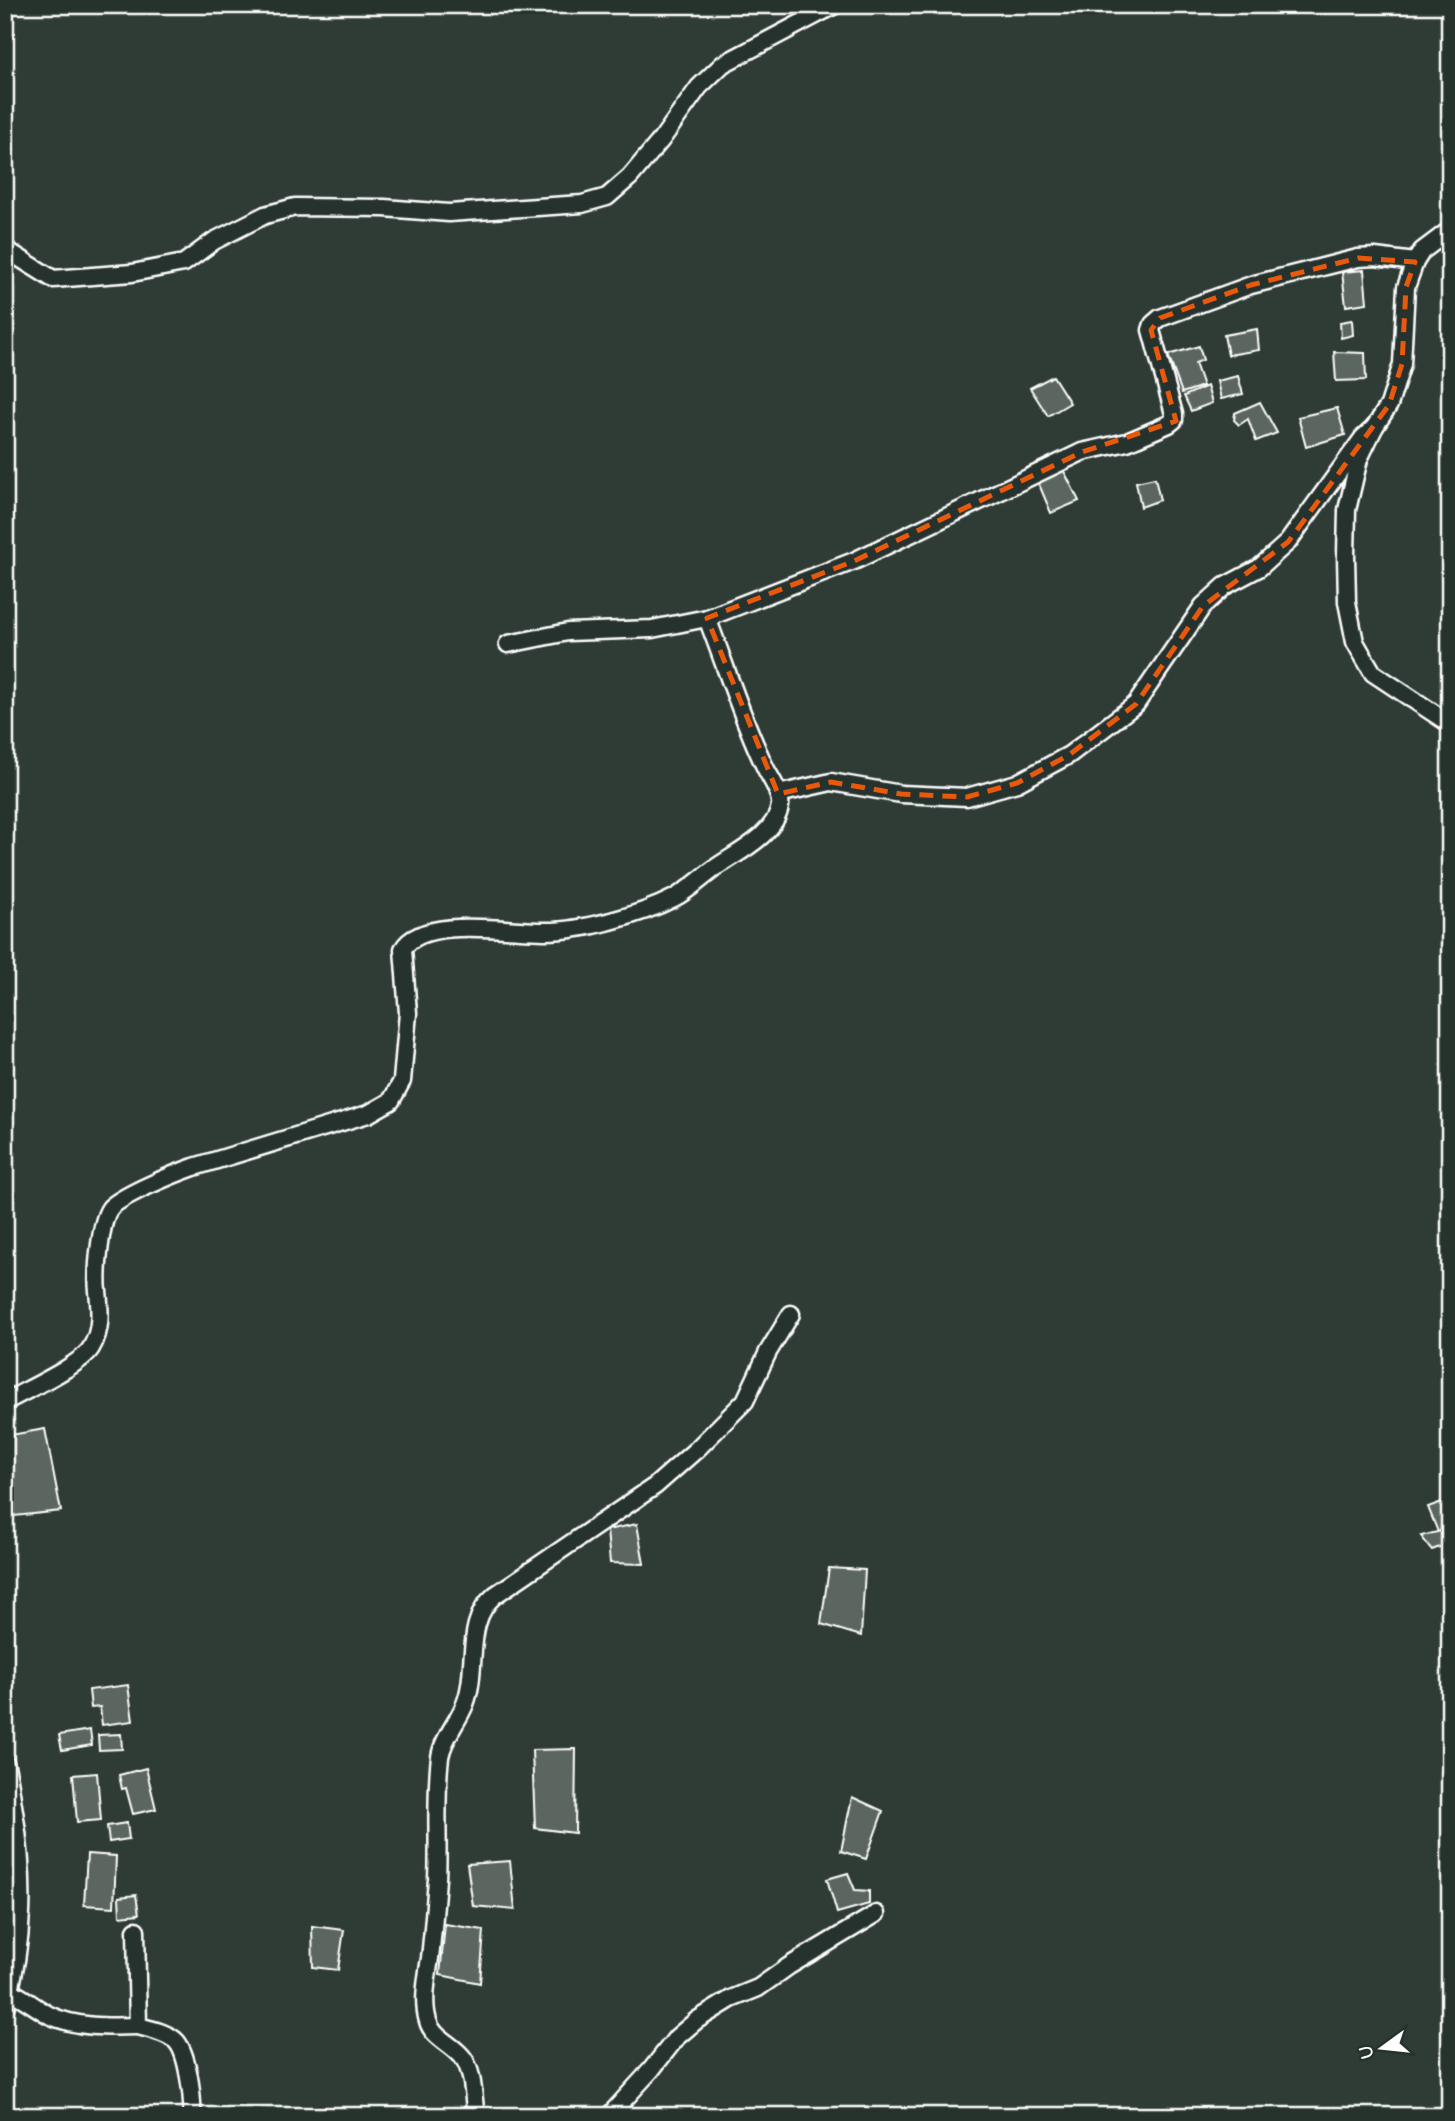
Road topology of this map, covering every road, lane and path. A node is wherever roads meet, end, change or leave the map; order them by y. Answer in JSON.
{"nodes":[{"id":1,"x":835,"y":5,"type":"edge"},
{"id":2,"x":1450,"y":230,"type":"edge"},
{"id":3,"x":5,"y":248,"type":"edge"},
{"id":4,"x":1415,"y":262,"type":"junction"},
{"id":5,"x":1374,"y":428,"type":"junction"},
{"id":6,"x":707,"y":618,"type":"junction"},
{"id":7,"x":508,"y":644,"type":"dead end"},
{"id":8,"x":1450,"y":724,"type":"edge"},
{"id":9,"x":778,"y":794,"type":"junction"},
{"id":10,"x":791,"y":1314,"type":"dead end"},
{"id":11,"x":5,"y":1402,"type":"edge"},
{"id":12,"x":5,"y":1763,"type":"edge"},
{"id":13,"x":876,"y":1914,"type":"dead end"},
{"id":14,"x":136,"y":1930,"type":"dead end"},
{"id":15,"x":10,"y":1991,"type":"junction"},
{"id":16,"x":5,"y":2008,"type":"edge"},
{"id":17,"x":138,"y":2026,"type":"junction"},
{"id":18,"x":192,"y":2116,"type":"edge"},
{"id":19,"x":476,"y":2116,"type":"edge"},
{"id":20,"x":609,"y":2116,"type":"edge"}],
"edges":[{"from":1,"to":3,"type":"street"},
{"from":2,"to":4,"type":"street"},
{"from":4,"to":5,"type":"street"},
{"from":4,"to":6,"type":"street"},
{"from":5,"to":8,"type":"street"},
{"from":5,"to":9,"type":"street"},
{"from":6,"to":7,"type":"street"},
{"from":6,"to":9,"type":"street"},
{"from":9,"to":11,"type":"street"},
{"from":10,"to":19,"type":"street"},
{"from":12,"to":15,"type":"street"},
{"from":13,"to":20,"type":"street"},
{"from":14,"to":17,"type":"street"},
{"from":15,"to":16,"type":"street"},
{"from":15,"to":17,"type":"street"},
{"from":17,"to":18,"type":"street"}]}
